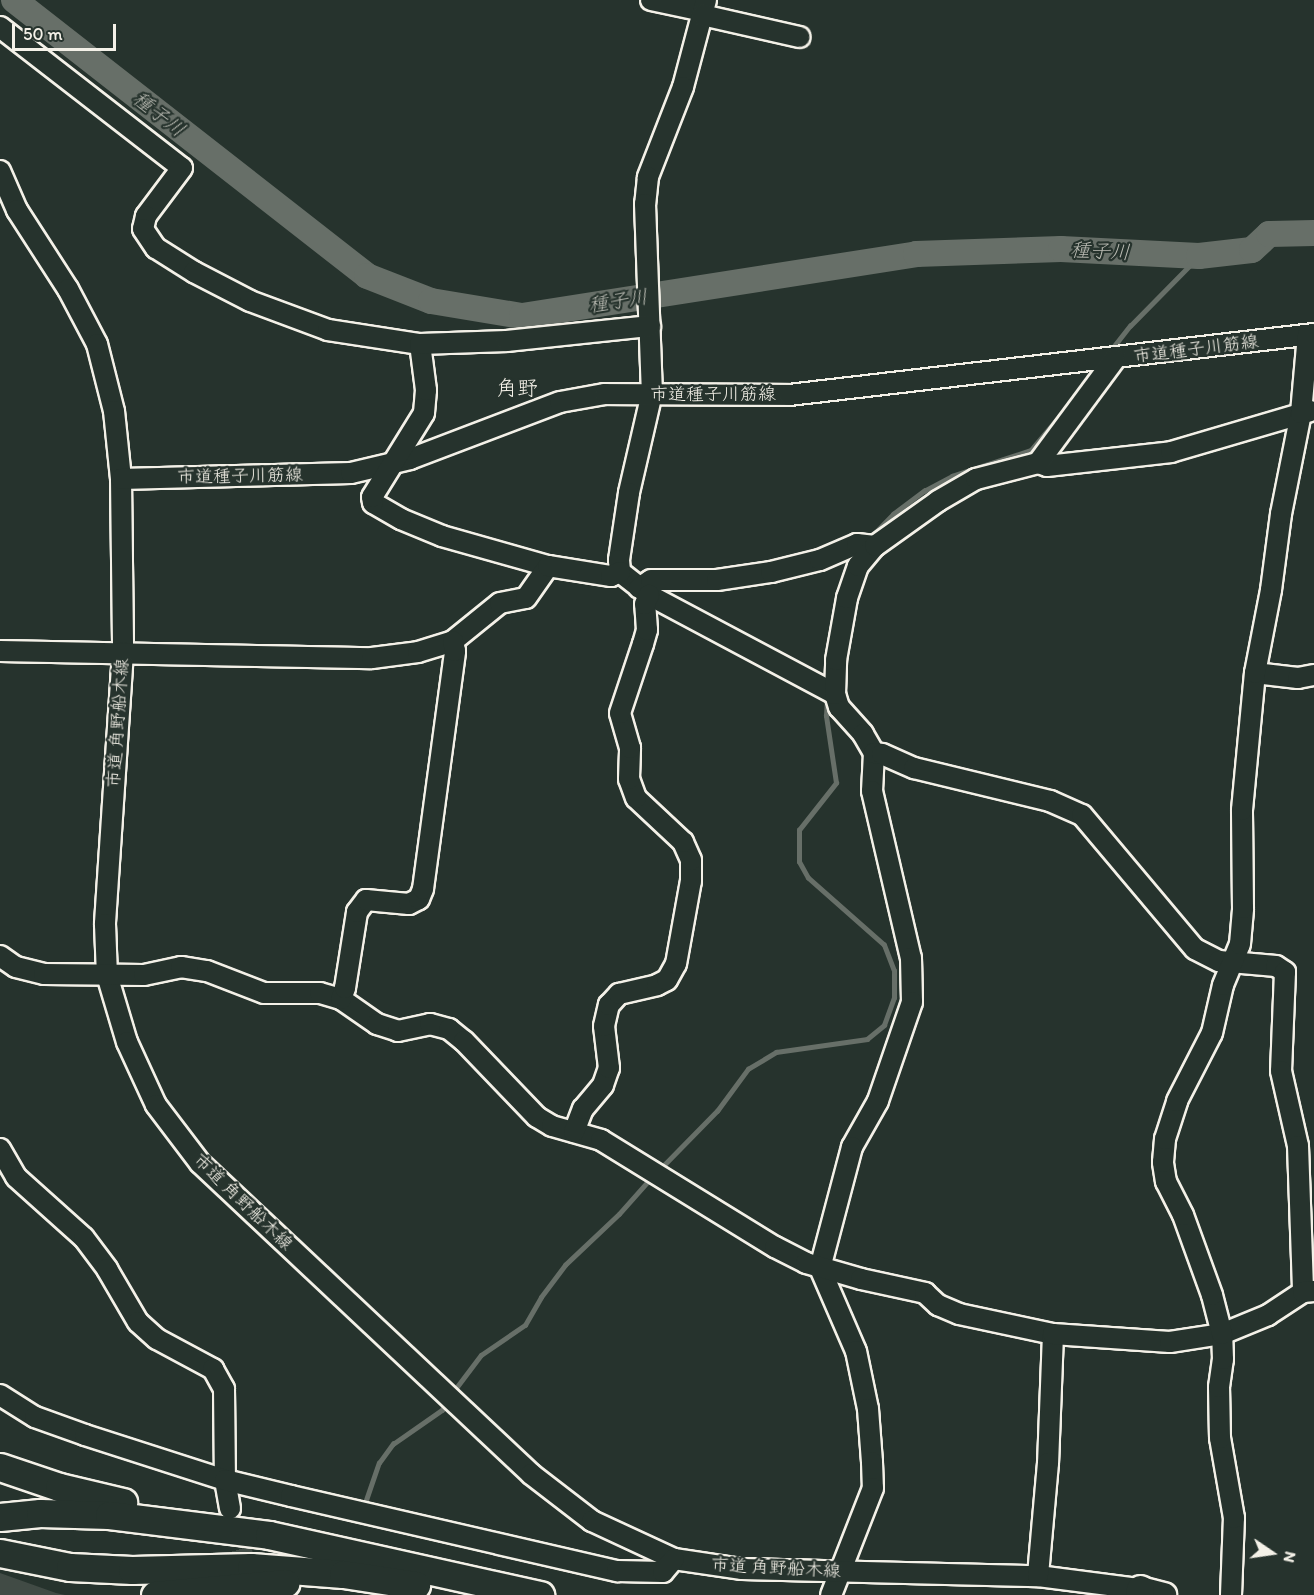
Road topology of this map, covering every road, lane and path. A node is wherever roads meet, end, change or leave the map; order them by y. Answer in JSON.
{"nodes":[{"id":1,"x":651,"y":0,"type":"edge"},
{"id":2,"x":704,"y":9,"type":"edge"},
{"id":3,"x":0,"y":27,"type":"edge"},
{"id":4,"x":800,"y":37,"type":"dead end"},
{"id":5,"x":0,"y":171,"type":"edge"},
{"id":6,"x":650,"y":323,"type":"junction"},
{"id":7,"x":1311,"y":334,"type":"edge"},
{"id":8,"x":420,"y":344,"type":"junction"},
{"id":9,"x":1114,"y":359,"type":"junction"},
{"id":10,"x":652,"y":393,"type":"junction"},
{"id":11,"x":1307,"y":412,"type":"edge"},
{"id":12,"x":395,"y":463,"type":"junction"},
{"id":13,"x":1038,"y":463,"type":"junction"},
{"id":14,"x":121,"y":479,"type":"junction"},
{"id":15,"x":868,"y":544,"type":"junction"},
{"id":16,"x":548,"y":566,"type":"junction"},
{"id":17,"x":621,"y":572,"type":"junction"},
{"id":18,"x":644,"y":592,"type":"junction"},
{"id":19,"x":453,"y":640,"type":"junction"},
{"id":20,"x":0,"y":651,"type":"edge"},
{"id":21,"x":123,"y":652,"type":"junction"},
{"id":22,"x":1255,"y":673,"type":"junction"},
{"id":23,"x":1314,"y":675,"type":"edge"},
{"id":24,"x":829,"y":690,"type":"junction"},
{"id":25,"x":874,"y":753,"type":"junction"},
{"id":26,"x":0,"y":956,"type":"edge"},
{"id":27,"x":1232,"y":962,"type":"junction"},
{"id":28,"x":107,"y":975,"type":"junction"},
{"id":29,"x":341,"y":999,"type":"junction"},
{"id":30,"x":574,"y":1132,"type":"junction"},
{"id":31,"x":0,"y":1149,"type":"edge"},
{"id":32,"x":820,"y":1268,"type":"junction"},
{"id":33,"x":1309,"y":1292,"type":"edge"},
{"id":34,"x":1053,"y":1334,"type":"junction"},
{"id":35,"x":1222,"y":1334,"type":"junction"},
{"id":36,"x":0,"y":1395,"type":"edge"},
{"id":37,"x":0,"y":1467,"type":"edge"},
{"id":38,"x":225,"y":1480,"type":"junction"},
{"id":39,"x":230,"y":1509,"type":"tunnel mouth"},
{"id":40,"x":0,"y":1517,"type":"edge"},
{"id":41,"x":269,"y":1535,"type":"junction"},
{"id":42,"x":0,"y":1552,"type":"edge"},
{"id":43,"x":674,"y":1559,"type":"junction"},
{"id":44,"x":839,"y":1572,"type":"junction"},
{"id":45,"x":1038,"y":1576,"type":"junction"},
{"id":46,"x":405,"y":1583,"type":"junction"},
{"id":47,"x":1148,"y":1593,"type":"edge"},
{"id":48,"x":155,"y":1595,"type":"edge"},
{"id":49,"x":478,"y":1595,"type":"edge"},
{"id":50,"x":540,"y":1595,"type":"edge"},
{"id":51,"x":831,"y":1595,"type":"edge"},
{"id":52,"x":1231,"y":1595,"type":"edge"}],
"edges":[{"from":1,"to":2,"type":"street"},
{"from":2,"to":4,"type":"street"},
{"from":2,"to":6,"type":"street"},
{"from":3,"to":8,"type":"street"},
{"from":5,"to":14,"type":"street","name":"市道 角野船木線"},
{"from":6,"to":8,"type":"street"},
{"from":6,"to":10,"type":"street"},
{"from":7,"to":9,"type":"street","name":"市道種子川筋線"},
{"from":7,"to":11,"type":"street"},
{"from":8,"to":12,"type":"street"},
{"from":9,"to":10,"type":"street","name":"市道種子川筋線"},
{"from":9,"to":13,"type":"street"},
{"from":10,"to":12,"type":"street","name":"市道種子川筋線"},
{"from":10,"to":17,"type":"street"},
{"from":11,"to":13,"type":"street"},
{"from":11,"to":22,"type":"street"},
{"from":12,"to":14,"type":"street","name":"市道種子川筋線"},
{"from":12,"to":16,"type":"street"},
{"from":13,"to":15,"type":"street"},
{"from":14,"to":21,"type":"street","name":"市道 角野船木線"},
{"from":15,"to":18,"type":"street"},
{"from":15,"to":24,"type":"street"},
{"from":16,"to":17,"type":"street"},
{"from":16,"to":19,"type":"street"},
{"from":17,"to":18,"type":"street"},
{"from":18,"to":24,"type":"street"},
{"from":18,"to":30,"type":"street"},
{"from":19,"to":21,"type":"street"},
{"from":19,"to":29,"type":"street"},
{"from":20,"to":21,"type":"street"},
{"from":21,"to":28,"type":"street","name":"市道 角野船木線"},
{"from":22,"to":23,"type":"street"},
{"from":22,"to":27,"type":"street"},
{"from":24,"to":25,"type":"street"},
{"from":25,"to":27,"type":"street"},
{"from":25,"to":32,"type":"street"},
{"from":26,"to":28,"type":"street"},
{"from":27,"to":33,"type":"street"},
{"from":27,"to":35,"type":"street"},
{"from":28,"to":29,"type":"street"},
{"from":28,"to":43,"type":"street","name":"市道 角野船木線"},
{"from":29,"to":30,"type":"street"},
{"from":30,"to":32,"type":"street"},
{"from":31,"to":38,"type":"street"},
{"from":32,"to":34,"type":"street"},
{"from":32,"to":44,"type":"street"},
{"from":33,"to":35,"type":"street"},
{"from":34,"to":35,"type":"street"},
{"from":34,"to":45,"type":"street"},
{"from":35,"to":52,"type":"street"},
{"from":36,"to":38,"type":"street"},
{"from":37,"to":41,"type":"highway"},
{"from":38,"to":39,"type":"street"},
{"from":38,"to":43,"type":"street"},
{"from":40,"to":41,"type":"highway"},
{"from":41,"to":50,"type":"highway"},
{"from":42,"to":46,"type":"highway"},
{"from":43,"to":44,"type":"street","name":"市道 角野船木線"},
{"from":44,"to":45,"type":"street","name":"市道 角野船木線"},
{"from":44,"to":51,"type":"street"},
{"from":45,"to":47,"type":"street","name":"市道 角野船木線"},
{"from":46,"to":48,"type":"highway"},
{"from":46,"to":49,"type":"highway"}]}
